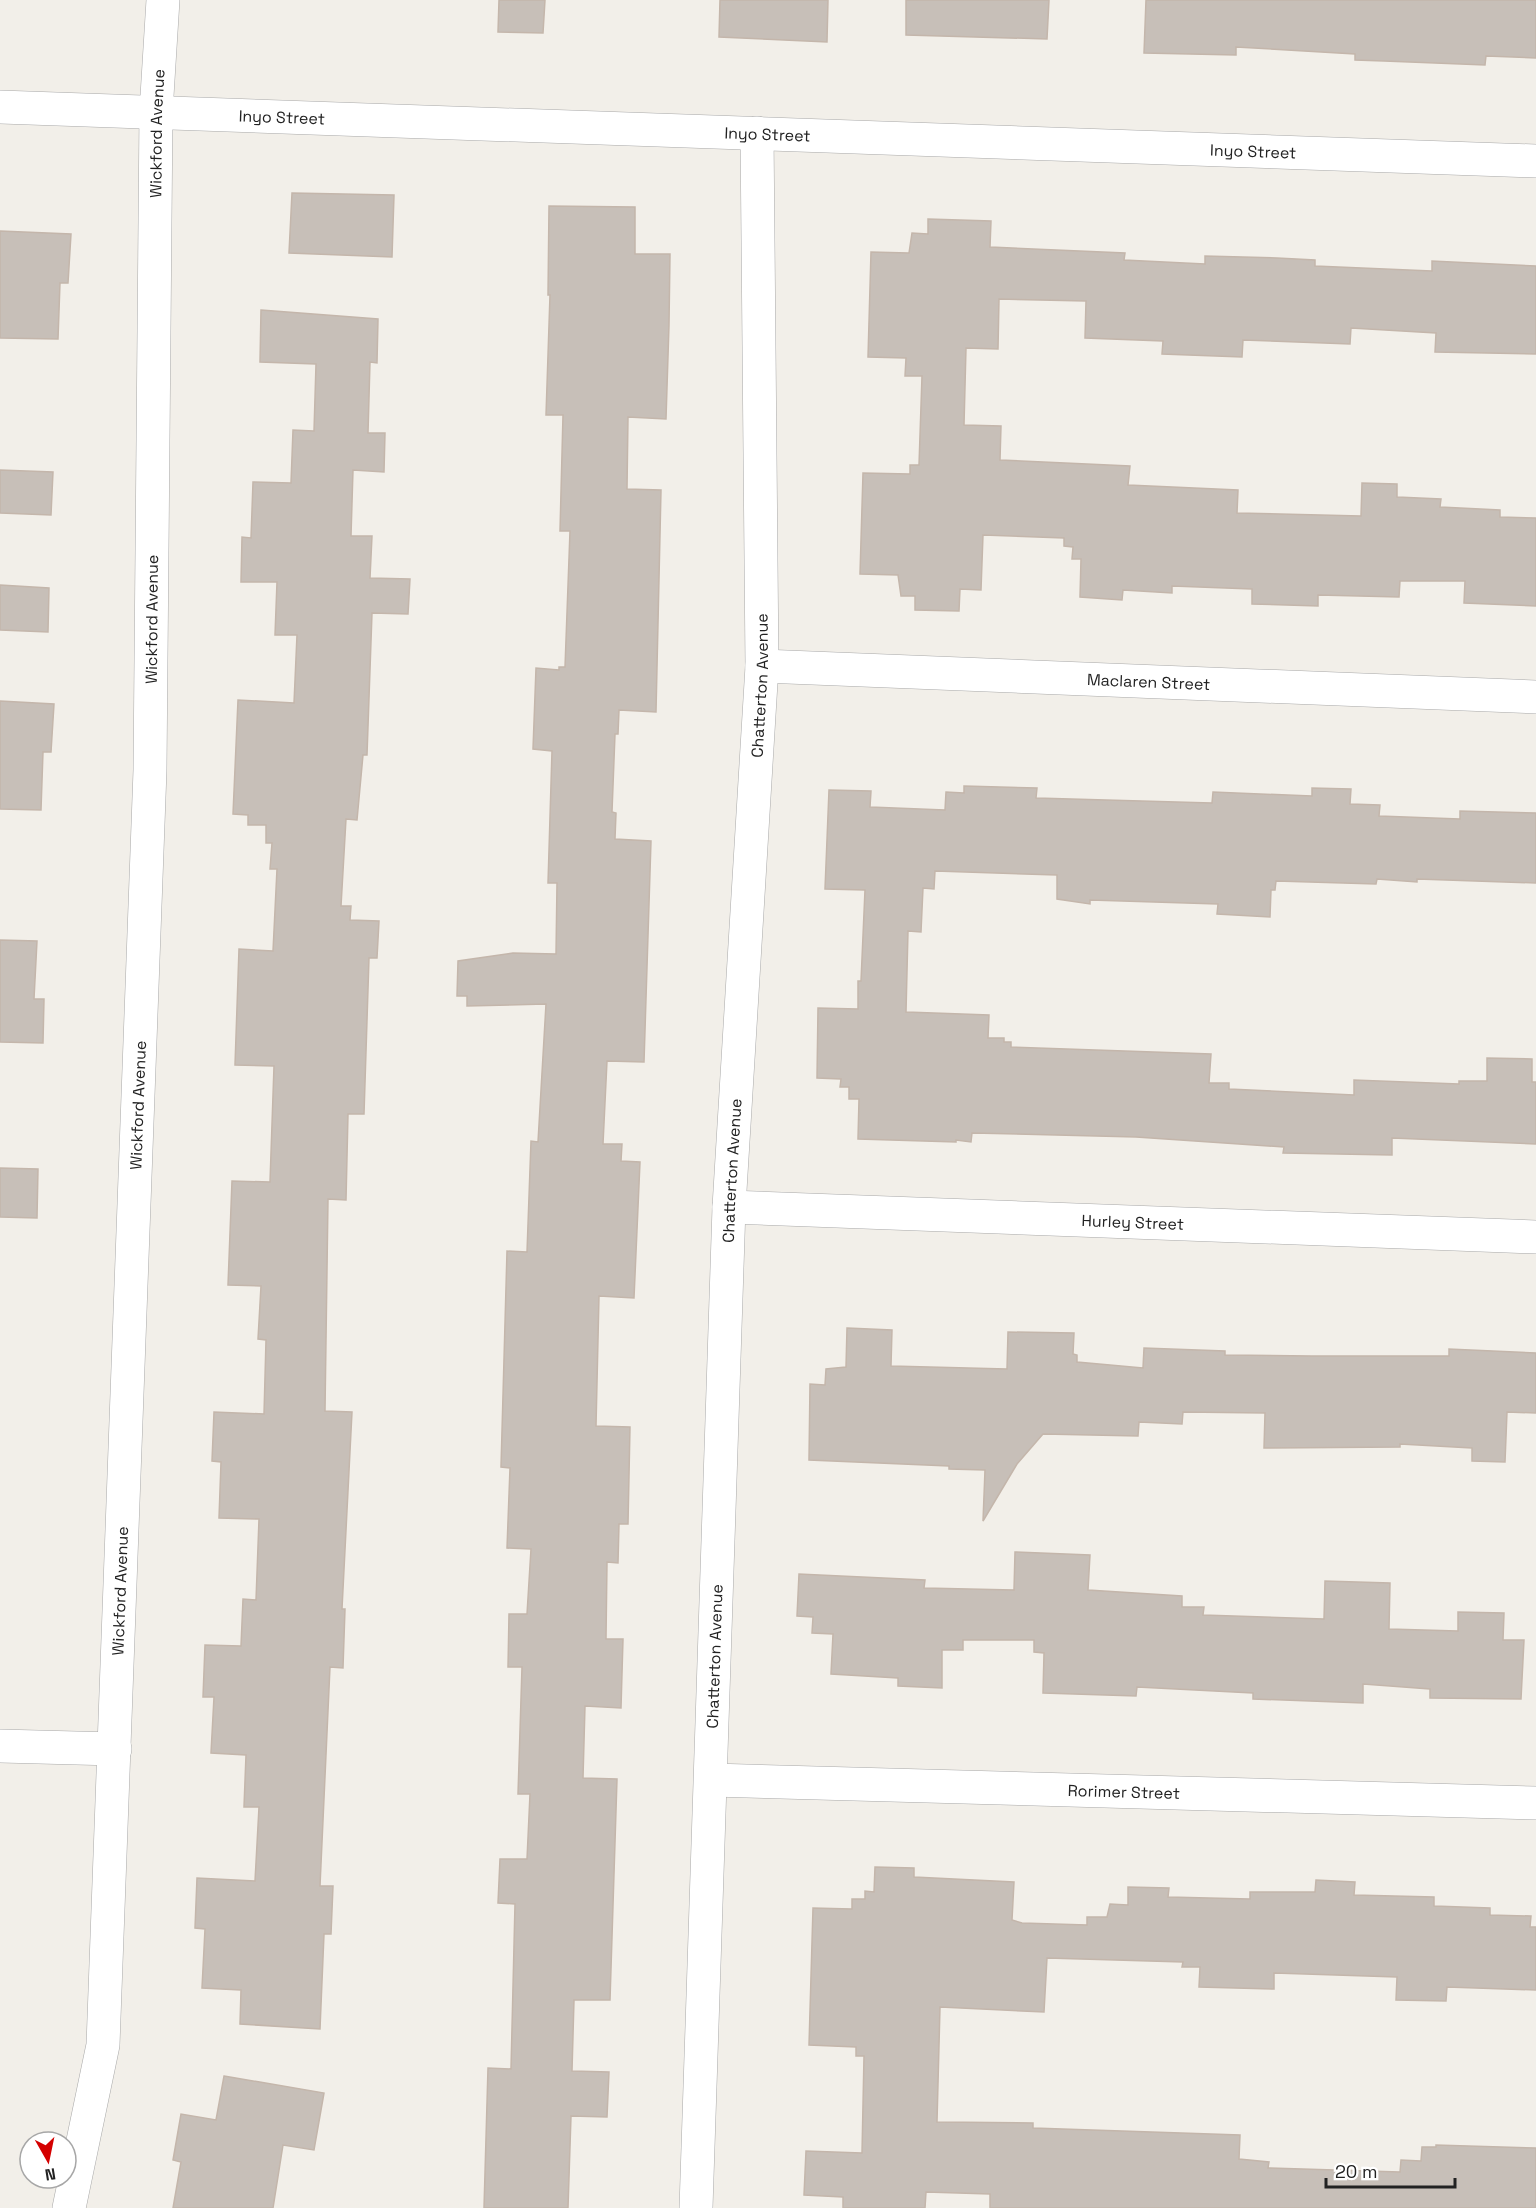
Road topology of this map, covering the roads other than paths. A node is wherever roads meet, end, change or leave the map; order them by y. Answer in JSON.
{"nodes":[{"id":1,"x":163,"y":0,"type":"edge"},
{"id":2,"x":0,"y":107,"type":"edge"},
{"id":3,"x":156,"y":112,"type":"junction"},
{"id":4,"x":757,"y":133,"type":"junction"},
{"id":5,"x":1536,"y":161,"type":"edge"},
{"id":6,"x":762,"y":666,"type":"junction"},
{"id":7,"x":1536,"y":698,"type":"edge"},
{"id":8,"x":729,"y":1207,"type":"junction"},
{"id":9,"x":1536,"y":1237,"type":"edge"},
{"id":10,"x":0,"y":1746,"type":"edge"},
{"id":11,"x":115,"y":1749,"type":"junction"},
{"id":12,"x":712,"y":1780,"type":"junction"},
{"id":13,"x":1536,"y":1803,"type":"edge"},
{"id":14,"x":69,"y":2208,"type":"edge"},
{"id":15,"x":696,"y":2208,"type":"edge"}],
"edges":[{"from":1,"to":3,"type":"street","name":"Wickford Avenue"},
{"from":2,"to":3,"type":"street","name":"Inyo Street"},
{"from":3,"to":4,"type":"street","name":"Inyo Street"},
{"from":3,"to":11,"type":"street","name":"Wickford Avenue"},
{"from":4,"to":5,"type":"street","name":"Inyo Street"},
{"from":4,"to":6,"type":"street","name":"Chatterton Avenue"},
{"from":6,"to":7,"type":"street","name":"Maclaren Street"},
{"from":6,"to":8,"type":"street","name":"Chatterton Avenue"},
{"from":8,"to":9,"type":"street","name":"Hurley Street"},
{"from":8,"to":12,"type":"street","name":"Chatterton Avenue"},
{"from":10,"to":11,"type":"street"},
{"from":11,"to":14,"type":"street","name":"Wickford Avenue"},
{"from":12,"to":13,"type":"street","name":"Rorimer Street"},
{"from":12,"to":15,"type":"street","name":"Chatterton Avenue"}]}
